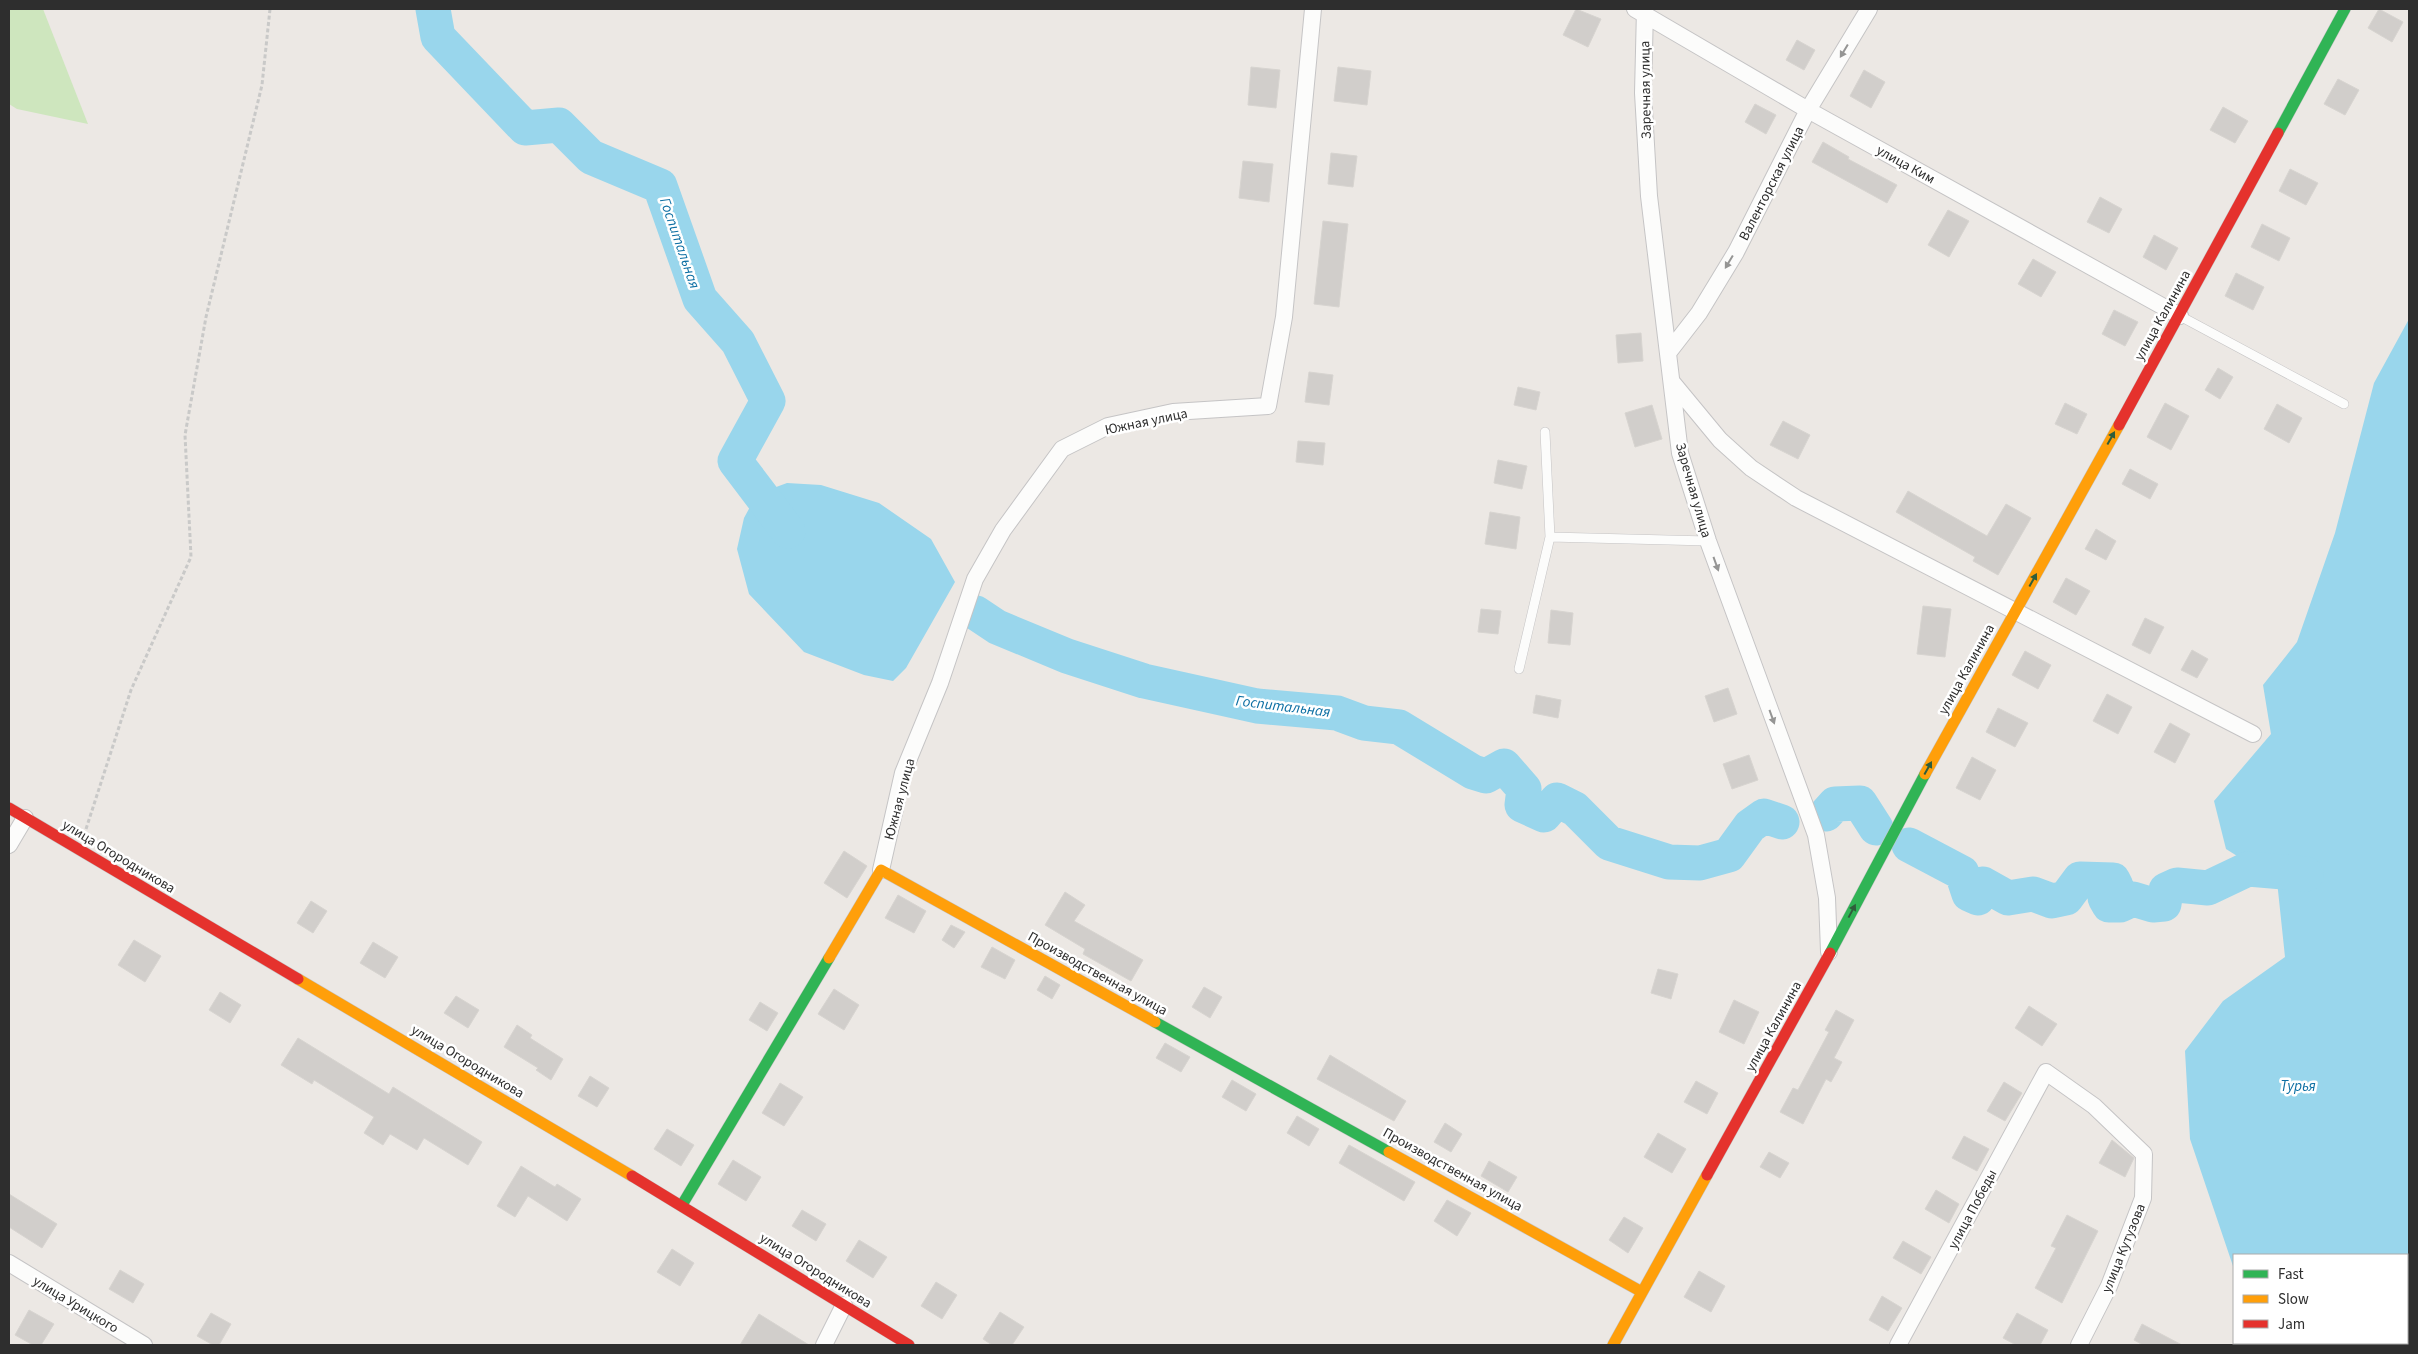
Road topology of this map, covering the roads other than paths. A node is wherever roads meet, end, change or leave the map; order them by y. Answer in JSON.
{"nodes":[{"id":1,"x":1313,"y":9,"type":"edge"},
{"id":2,"x":1869,"y":9,"type":"edge"},
{"id":3,"x":2345,"y":9,"type":"edge"},
{"id":4,"x":1641,"y":10,"type":"edge"},
{"id":5,"x":1808,"y":110,"type":"junction"},
{"id":6,"x":2180,"y":316,"type":"junction"},
{"id":7,"x":1668,"y":354,"type":"junction"},
{"id":8,"x":1671,"y":382,"type":"junction"},
{"id":9,"x":2344,"y":404,"type":"dead end"},
{"id":10,"x":1545,"y":432,"type":"dead end"},
{"id":11,"x":1550,"y":537,"type":"junction"},
{"id":12,"x":1708,"y":541,"type":"junction"},
{"id":13,"x":2016,"y":610,"type":"junction"},
{"id":14,"x":1519,"y":669,"type":"dead end"},
{"id":15,"x":2253,"y":734,"type":"dead end"},
{"id":16,"x":9,"y":808,"type":"edge"},
{"id":17,"x":25,"y":818,"type":"junction"},
{"id":18,"x":9,"y":845,"type":"edge"},
{"id":19,"x":880,"y":870,"type":"junction"},
{"id":20,"x":1829,"y":954,"type":"junction"},
{"id":21,"x":2046,"y":1072,"type":"joint"},
{"id":22,"x":682,"y":1205,"type":"junction"},
{"id":23,"x":9,"y":1263,"type":"edge"},
{"id":24,"x":1642,"y":1292,"type":"junction"},
{"id":25,"x":844,"y":1305,"type":"junction"},
{"id":26,"x":144,"y":1345,"type":"edge"},
{"id":27,"x":824,"y":1345,"type":"edge"},
{"id":28,"x":909,"y":1345,"type":"edge"},
{"id":29,"x":1613,"y":1345,"type":"edge"},
{"id":30,"x":1898,"y":1345,"type":"edge"},
{"id":31,"x":2079,"y":1345,"type":"edge"}],
"edges":[{"from":1,"to":19,"type":"street","name":"Южная улица"},
{"from":2,"to":5,"type":"street","name":"Валенторская улица","one_way":true},
{"from":3,"to":6,"type":"street","name":"улица Калинина"},
{"from":4,"to":5,"type":"street","name":"улица Ким"},
{"from":4,"to":7,"type":"street","name":"Заречная улица"},
{"from":5,"to":6,"type":"street","name":"улица Ким"},
{"from":5,"to":7,"type":"street","name":"Валенторская улица","one_way":true},
{"from":6,"to":9,"type":"lane"},
{"from":13,"to":6,"type":"street","name":"улица Калинина","one_way":true},
{"from":7,"to":8,"type":"street","name":"Заречная улица"},
{"from":8,"to":12,"type":"street","name":"Заречная улица"},
{"from":8,"to":13,"type":"street"},
{"from":10,"to":11,"type":"lane"},
{"from":11,"to":12,"type":"lane"},
{"from":11,"to":14,"type":"lane"},
{"from":12,"to":20,"type":"street","name":"Заречная улица","one_way":true},
{"from":13,"to":15,"type":"street"},
{"from":20,"to":13,"type":"street","name":"улица Калинина","one_way":true},
{"from":16,"to":17,"type":"street","name":"улица Огородникова"},
{"from":17,"to":18,"type":"street"},
{"from":17,"to":22,"type":"street","name":"улица Огородникова"},
{"from":19,"to":22,"type":"street"},
{"from":19,"to":24,"type":"street","name":"Производственная улица"},
{"from":20,"to":24,"type":"street","name":"улица Калинина"},
{"from":21,"to":30,"type":"street","name":"улица Победы"},
{"from":21,"to":31,"type":"street","name":"улица Кутузова"},
{"from":22,"to":25,"type":"street","name":"улица Огородникова"},
{"from":23,"to":26,"type":"street","name":"улица Урицкого"},
{"from":24,"to":29,"type":"street","name":"улица Калинина"},
{"from":25,"to":27,"type":"street"},
{"from":25,"to":28,"type":"street","name":"улица Огородникова"}]}
